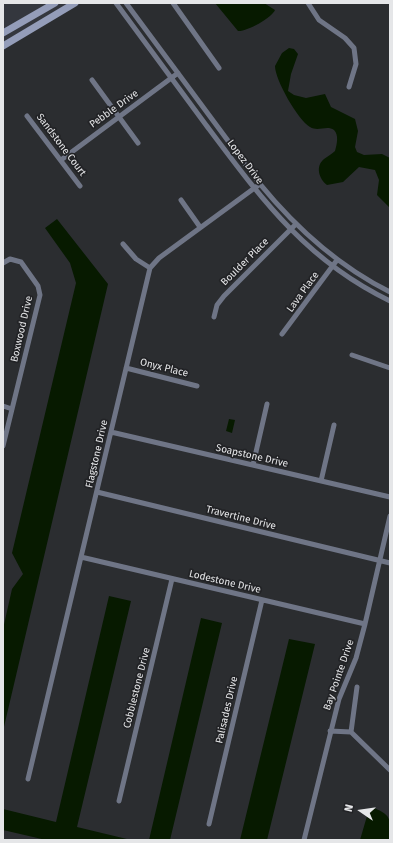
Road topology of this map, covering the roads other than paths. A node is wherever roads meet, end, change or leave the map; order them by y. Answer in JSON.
{"nodes":[{"id":1,"x":55,"y":3,"type":"edge"},
{"id":2,"x":76,"y":3,"type":"edge"},
{"id":3,"x":116,"y":3,"type":"edge"},
{"id":4,"x":126,"y":3,"type":"edge"},
{"id":5,"x":173,"y":3,"type":"edge"},
{"id":6,"x":308,"y":3,"type":"edge"},
{"id":7,"x":3,"y":33,"type":"edge"},
{"id":8,"x":3,"y":46,"type":"edge"},
{"id":9,"x":219,"y":68,"type":"dead end"},
{"id":10,"x":178,"y":73,"type":"junction"},
{"id":11,"x":171,"y":78,"type":"junction"},
{"id":12,"x":92,"y":80,"type":"dead end"},
{"id":13,"x":349,"y":87,"type":"dead end"},
{"id":14,"x":27,"y":116,"type":"dead end"},
{"id":15,"x":118,"y":116,"type":"junction"},
{"id":16,"x":138,"y":143,"type":"dead end"},
{"id":17,"x":60,"y":160,"type":"junction"},
{"id":18,"x":260,"y":184,"type":"junction"},
{"id":19,"x":80,"y":186,"type":"dead end"},
{"id":20,"x":253,"y":188,"type":"junction"},
{"id":21,"x":181,"y":200,"type":"dead end"},
{"id":22,"x":296,"y":224,"type":"junction"},
{"id":23,"x":200,"y":227,"type":"junction"},
{"id":24,"x":290,"y":230,"type":"junction"},
{"id":25,"x":123,"y":244,"type":"dead end"},
{"id":26,"x":337,"y":260,"type":"junction"},
{"id":27,"x":3,"y":263,"type":"edge"},
{"id":28,"x":333,"y":266,"type":"junction"},
{"id":29,"x":150,"y":268,"type":"junction"},
{"id":30,"x":390,"y":292,"type":"edge"},
{"id":31,"x":390,"y":301,"type":"edge"},
{"id":32,"x":214,"y":317,"type":"dead end"},
{"id":33,"x":282,"y":334,"type":"dead end"},
{"id":34,"x":352,"y":355,"type":"dead end"},
{"id":35,"x":126,"y":368,"type":"junction"},
{"id":36,"x":390,"y":368,"type":"edge"},
{"id":37,"x":196,"y":386,"type":"dead end"},
{"id":38,"x":266,"y":404,"type":"dead end"},
{"id":39,"x":3,"y":406,"type":"edge"},
{"id":40,"x":12,"y":409,"type":"junction"},
{"id":41,"x":334,"y":425,"type":"dead end"},
{"id":42,"x":111,"y":432,"type":"junction"},
{"id":43,"x":3,"y":446,"type":"edge"},
{"id":44,"x":253,"y":465,"type":"junction"},
{"id":45,"x":321,"y":481,"type":"junction"},
{"id":46,"x":97,"y":492,"type":"junction"},
{"id":47,"x":390,"y":497,"type":"edge"},
{"id":48,"x":390,"y":516,"type":"edge"},
{"id":49,"x":81,"y":557,"type":"junction"},
{"id":50,"x":380,"y":561,"type":"junction"},
{"id":51,"x":390,"y":563,"type":"edge"},
{"id":52,"x":172,"y":579,"type":"junction"},
{"id":53,"x":262,"y":600,"type":"junction"},
{"id":54,"x":365,"y":624,"type":"junction"},
{"id":55,"x":357,"y":687,"type":"dead end"},
{"id":56,"x":330,"y":731,"type":"junction"},
{"id":57,"x":351,"y":732,"type":"junction"},
{"id":58,"x":390,"y":770,"type":"edge"},
{"id":59,"x":28,"y":779,"type":"dead end"},
{"id":60,"x":119,"y":801,"type":"dead end"},
{"id":61,"x":209,"y":824,"type":"dead end"},
{"id":62,"x":304,"y":840,"type":"edge"}],
"edges":[{"from":1,"to":7,"type":"main road"},
{"from":2,"to":8,"type":"main road"},
{"from":3,"to":11,"type":"street","name":"Lopez Drive"},
{"from":4,"to":10,"type":"street","name":"Lopez Drive"},
{"from":5,"to":9,"type":"street"},
{"from":6,"to":13,"type":"street"},
{"from":10,"to":11,"type":"street","name":"Pebble Drive"},
{"from":10,"to":18,"type":"street","name":"Lopez Drive"},
{"from":11,"to":15,"type":"street","name":"Pebble Drive"},
{"from":11,"to":20,"type":"street","name":"Lopez Drive"},
{"from":12,"to":15,"type":"street"},
{"from":14,"to":17,"type":"street","name":"Sandstone Court"},
{"from":15,"to":16,"type":"street"},
{"from":15,"to":17,"type":"street","name":"Pebble Drive"},
{"from":17,"to":19,"type":"street","name":"Sandstone Court"},
{"from":18,"to":20,"type":"street"},
{"from":18,"to":22,"type":"street","name":"Lopez Drive"},
{"from":20,"to":23,"type":"street"},
{"from":20,"to":24,"type":"street","name":"Lopez Drive"},
{"from":21,"to":23,"type":"street"},
{"from":22,"to":24,"type":"street","name":"Boulder Place"},
{"from":22,"to":26,"type":"street","name":"Lopez Drive"},
{"from":23,"to":29,"type":"street"},
{"from":24,"to":28,"type":"street","name":"Lopez Drive"},
{"from":24,"to":32,"type":"street","name":"Boulder Place"},
{"from":25,"to":29,"type":"street"},
{"from":26,"to":28,"type":"street","name":"Lava Place"},
{"from":26,"to":30,"type":"street","name":"Lopez Drive"},
{"from":27,"to":40,"type":"street","name":"Boxwood Drive"},
{"from":28,"to":31,"type":"street","name":"Lopez Drive"},
{"from":28,"to":33,"type":"street","name":"Lava Place"},
{"from":29,"to":35,"type":"street","name":"Flagstone Drive"},
{"from":34,"to":36,"type":"street"},
{"from":35,"to":37,"type":"street","name":"Onyx Place"},
{"from":35,"to":42,"type":"street","name":"Flagstone Drive"},
{"from":38,"to":44,"type":"street"},
{"from":39,"to":40,"type":"street"},
{"from":40,"to":43,"type":"street","name":"Boxwood Drive"},
{"from":41,"to":45,"type":"street"},
{"from":42,"to":44,"type":"street","name":"Soapstone Drive"},
{"from":42,"to":46,"type":"street","name":"Flagstone Drive"},
{"from":44,"to":45,"type":"street","name":"Soapstone Drive"},
{"from":45,"to":47,"type":"street","name":"Soapstone Drive"},
{"from":46,"to":49,"type":"street","name":"Flagstone Drive"},
{"from":46,"to":50,"type":"street","name":"Travertine Drive"},
{"from":48,"to":50,"type":"street","name":"Bay Pointe Drive"},
{"from":49,"to":52,"type":"street","name":"Lodestone Drive"},
{"from":49,"to":59,"type":"street","name":"Flagstone Drive"},
{"from":50,"to":51,"type":"street","name":"Travertine Drive"},
{"from":50,"to":54,"type":"street","name":"Bay Pointe Drive"},
{"from":52,"to":53,"type":"street","name":"Lodestone Drive"},
{"from":52,"to":60,"type":"street","name":"Cobblestone Drive"},
{"from":53,"to":54,"type":"street","name":"Lodestone Drive"},
{"from":53,"to":61,"type":"street","name":"Palisades Drive"},
{"from":54,"to":56,"type":"street","name":"Bay Pointe Drive"},
{"from":55,"to":57,"type":"street"},
{"from":56,"to":57,"type":"street"},
{"from":56,"to":62,"type":"street","name":"Bay Pointe Drive"},
{"from":57,"to":58,"type":"street"}]}
